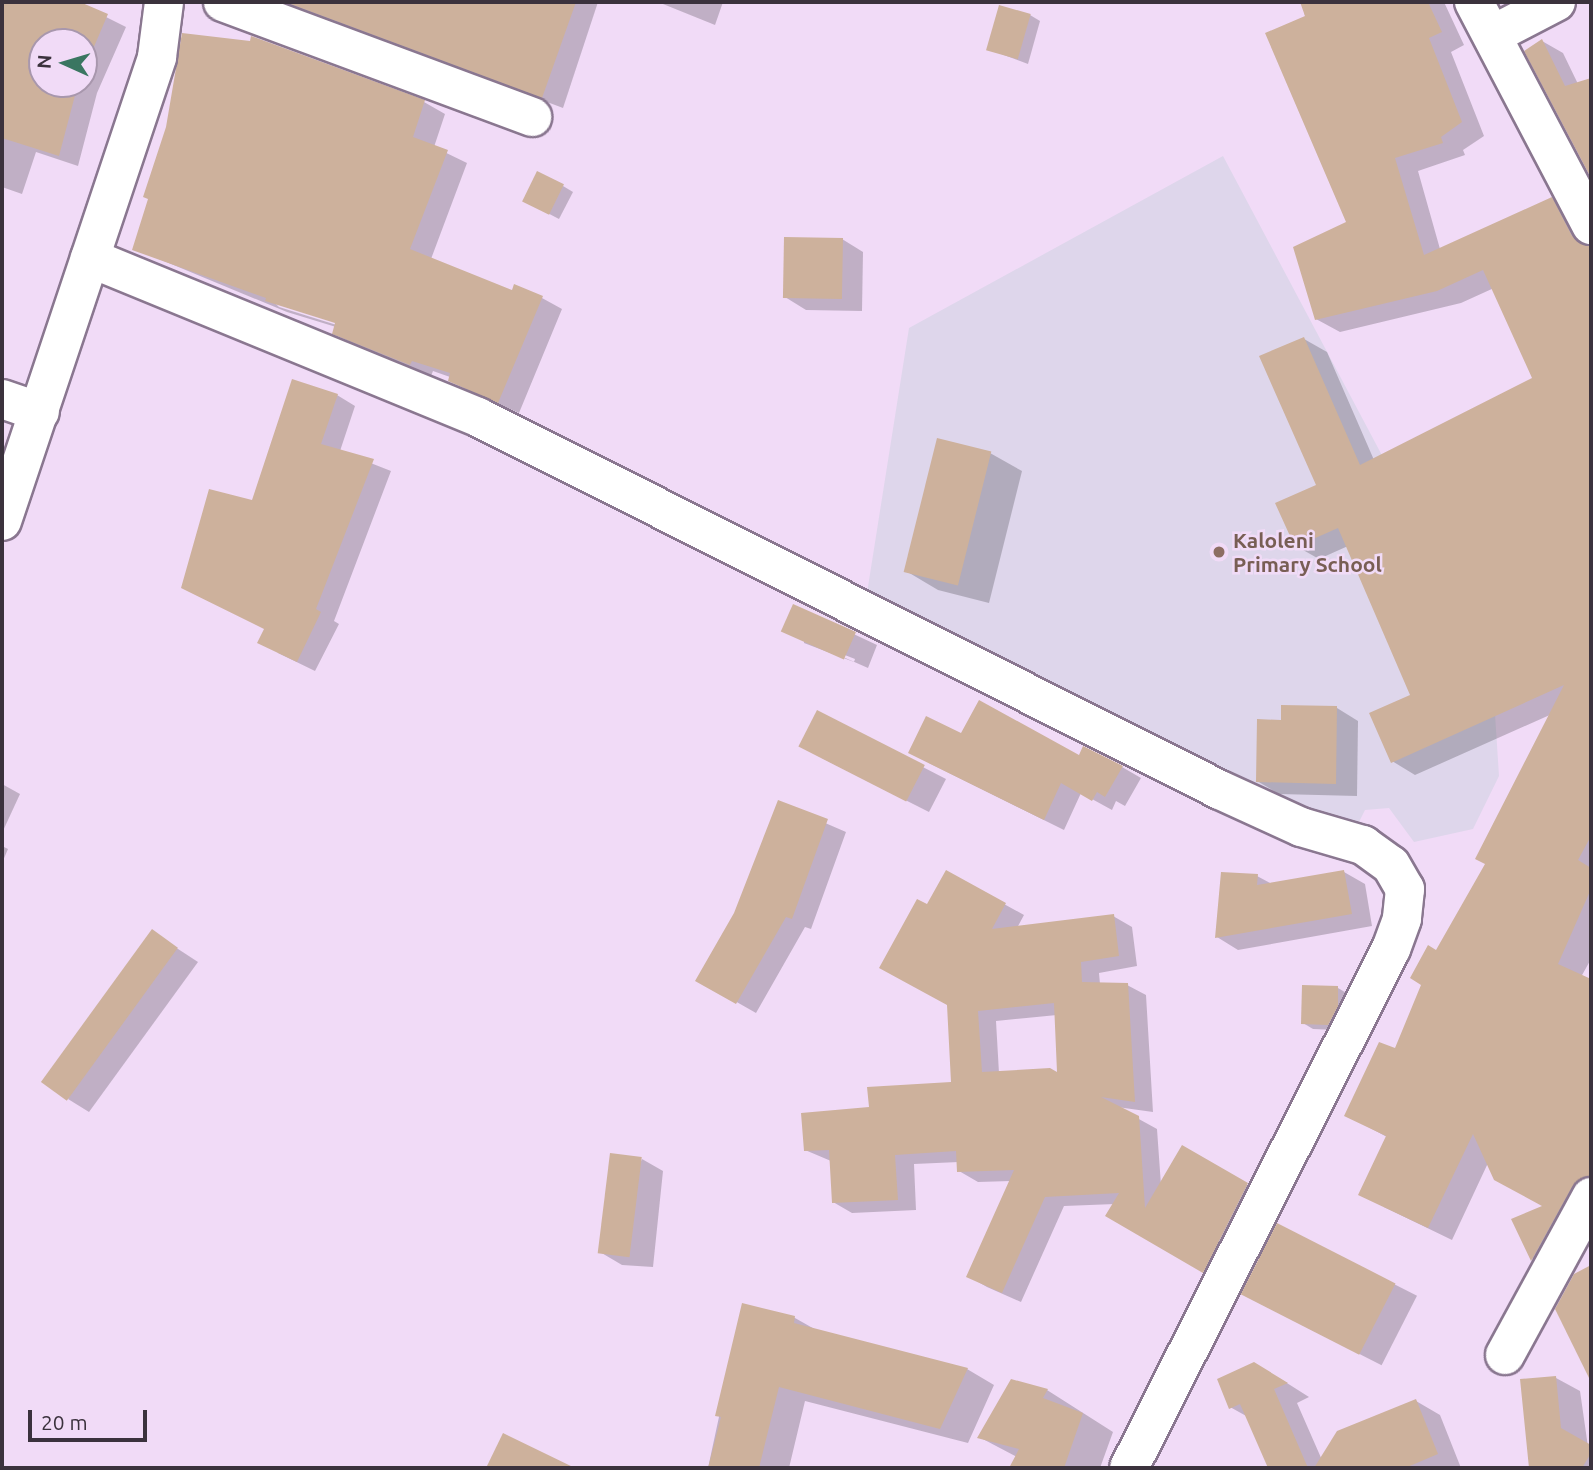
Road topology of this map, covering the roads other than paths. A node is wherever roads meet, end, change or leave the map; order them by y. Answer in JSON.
{"nodes":[{"id":1,"x":164,"y":2,"type":"edge"},
{"id":2,"x":223,"y":2,"type":"edge"},
{"id":3,"x":1474,"y":2,"type":"edge"},
{"id":4,"x":1556,"y":2,"type":"edge"},
{"id":5,"x":1492,"y":35,"type":"junction"},
{"id":6,"x":532,"y":117,"type":"dead end"},
{"id":7,"x":1591,"y":225,"type":"edge"},
{"id":8,"x":90,"y":258,"type":"junction"},
{"id":9,"x":2,"y":399,"type":"edge"},
{"id":10,"x":40,"y":412,"type":"junction"},
{"id":11,"x":2,"y":521,"type":"edge"},
{"id":12,"x":1591,"y":1198,"type":"edge"},
{"id":13,"x":1505,"y":1355,"type":"dead end"},
{"id":14,"x":1129,"y":1468,"type":"edge"}],
"edges":[{"from":1,"to":8,"type":"street"},
{"from":2,"to":6,"type":"street"},
{"from":3,"to":5,"type":"street"},
{"from":4,"to":5,"type":"street"},
{"from":5,"to":7,"type":"street"},
{"from":8,"to":10,"type":"street"},
{"from":8,"to":14,"type":"street"},
{"from":9,"to":10,"type":"street"},
{"from":10,"to":11,"type":"street"},
{"from":12,"to":13,"type":"street"}]}
